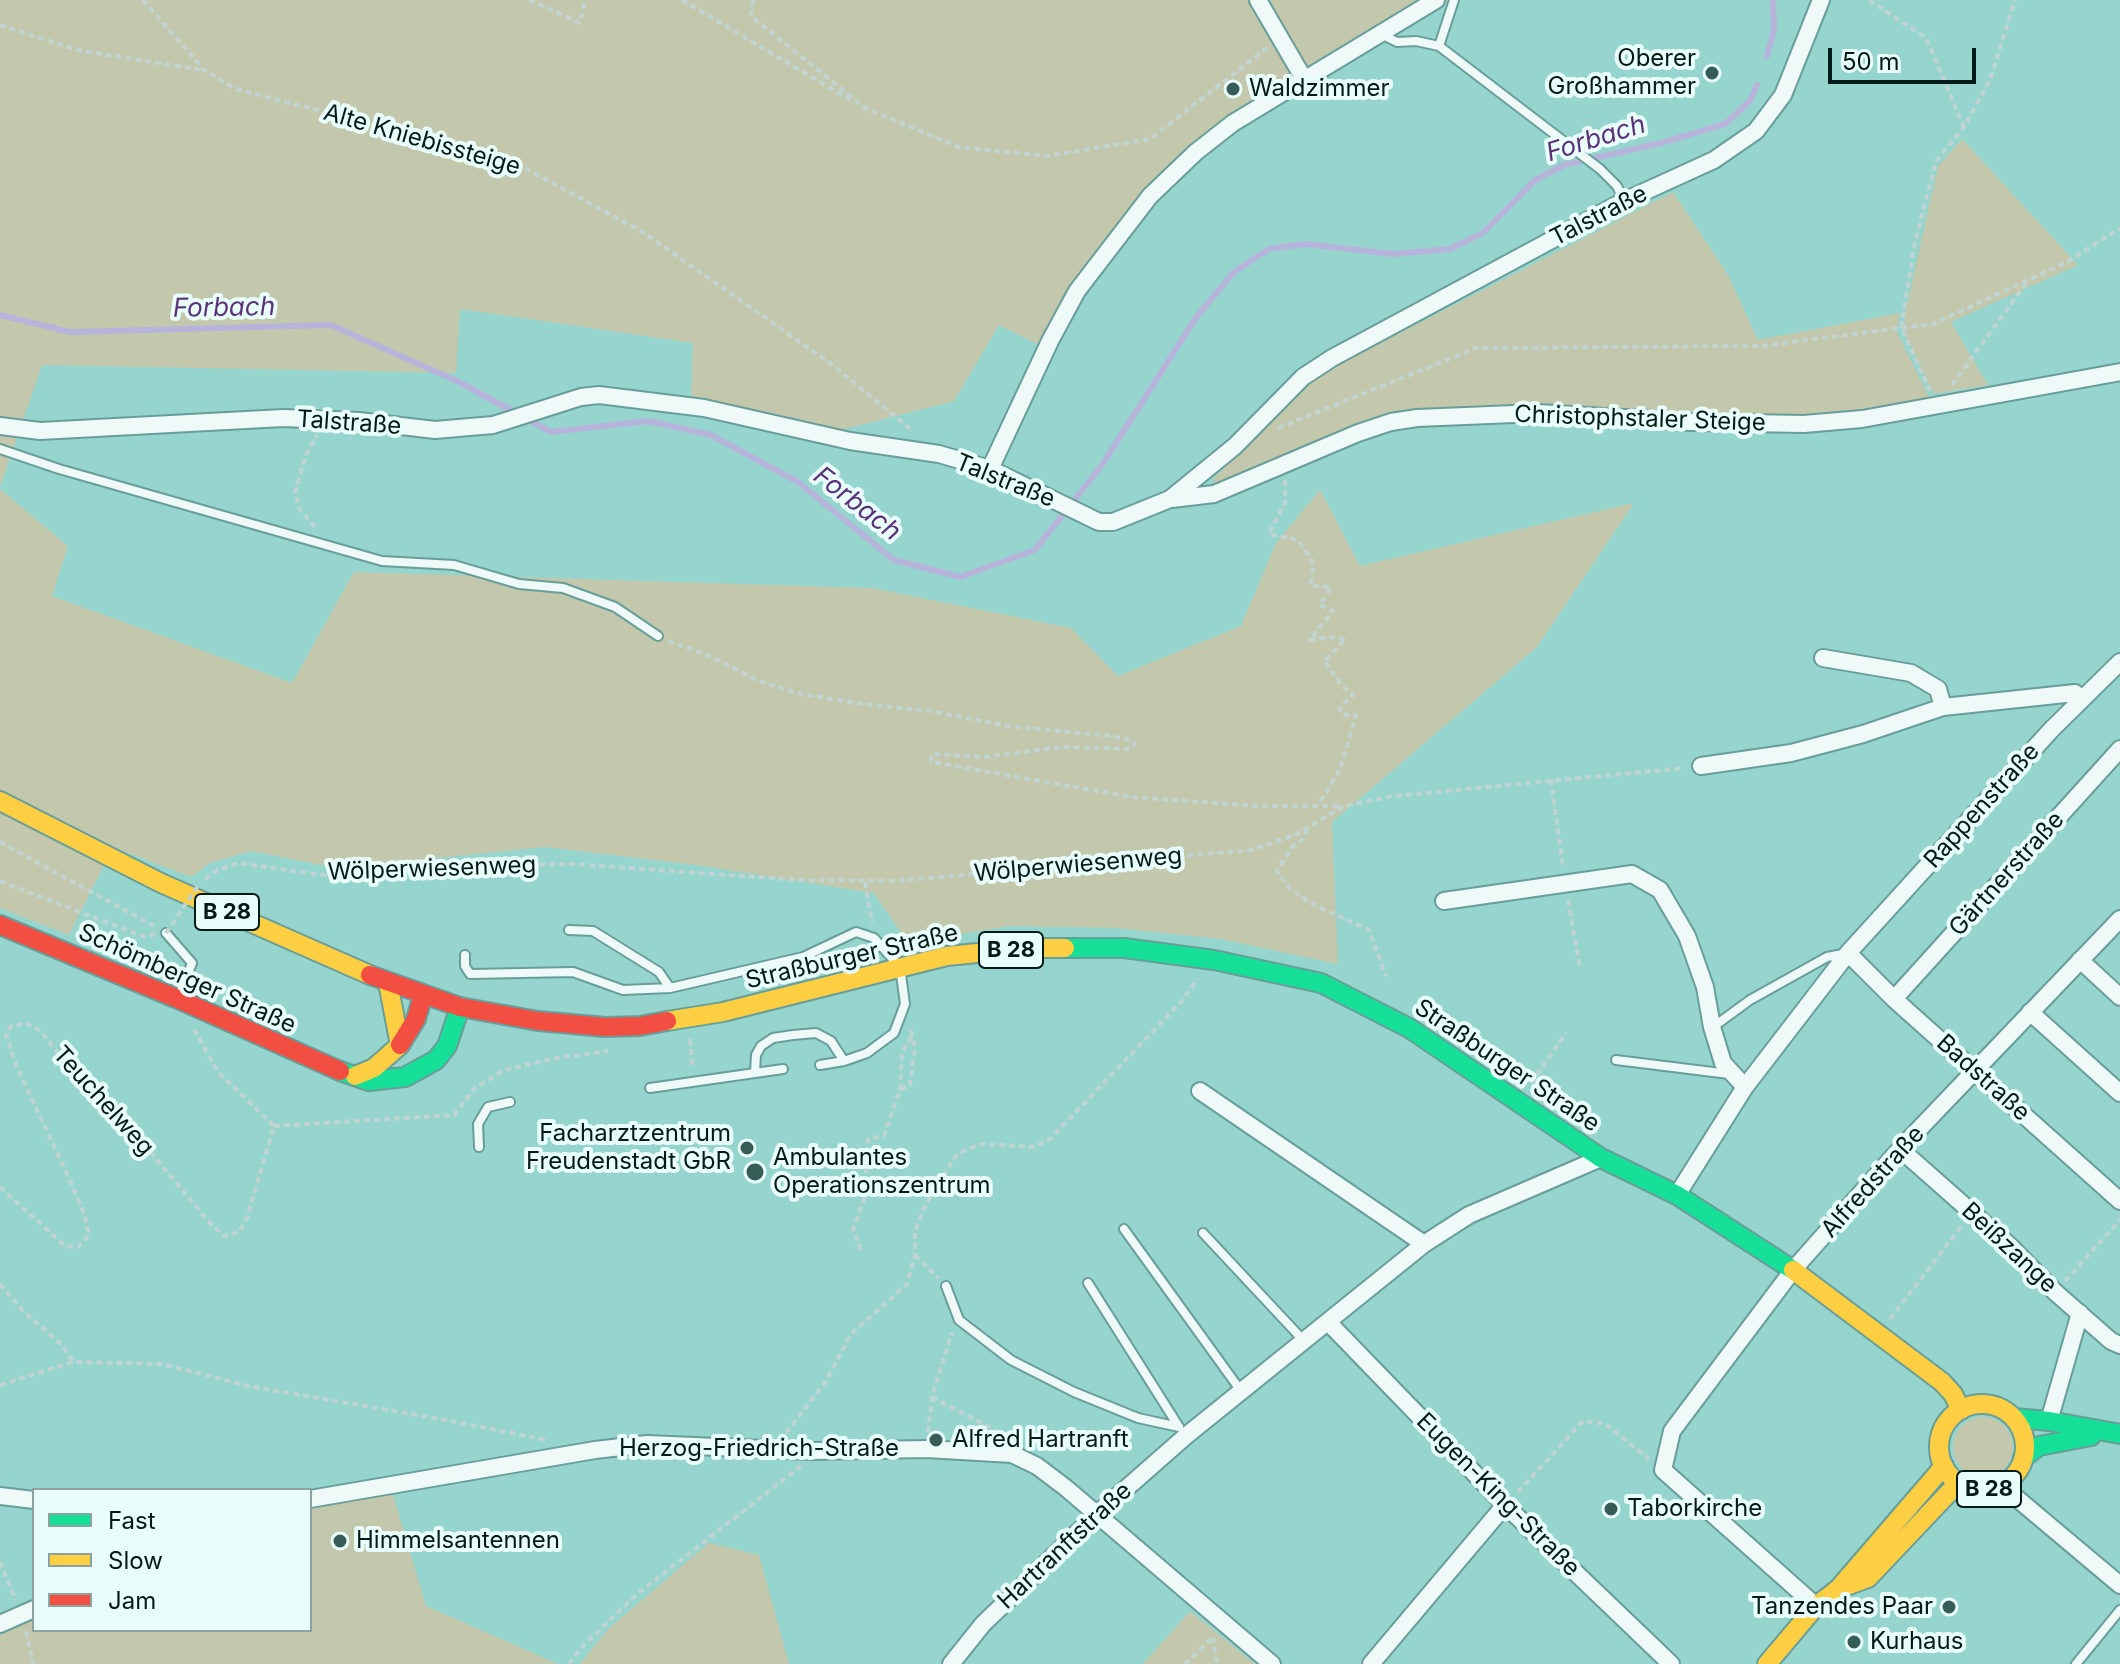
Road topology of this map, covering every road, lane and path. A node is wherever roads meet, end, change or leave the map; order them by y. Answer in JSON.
{"nodes":[{"id":1,"x":143,"y":0,"type":"edge"},
{"id":2,"x":529,"y":0,"type":"edge"},
{"id":3,"x":585,"y":0,"type":"edge"},
{"id":4,"x":682,"y":0,"type":"edge"},
{"id":5,"x":753,"y":0,"type":"edge"},
{"id":6,"x":1258,"y":0,"type":"edge"},
{"id":7,"x":1436,"y":0,"type":"edge"},
{"id":8,"x":1454,"y":0,"type":"edge"},
{"id":9,"x":1821,"y":0,"type":"edge"},
{"id":10,"x":1869,"y":0,"type":"edge"},
{"id":11,"x":2015,"y":0,"type":"edge"},
{"id":12,"x":0,"y":25,"type":"edge"},
{"id":13,"x":1378,"y":33,"type":"junction"},
{"id":14,"x":1280,"y":38,"type":"junction"},
{"id":15,"x":1439,"y":46,"type":"junction"},
{"id":16,"x":205,"y":71,"type":"junction"},
{"id":17,"x":1304,"y":79,"type":"junction"},
{"id":18,"x":865,"y":108,"type":"junction"},
{"id":19,"x":1964,"y":127,"type":"junction"},
{"id":20,"x":1620,"y":193,"type":"junction"},
{"id":21,"x":2120,"y":228,"type":"edge"},
{"id":22,"x":2029,"y":280,"type":"junction"},
{"id":23,"x":1901,"y":327,"type":"junction"},
{"id":24,"x":2120,"y":372,"type":"edge"},
{"id":25,"x":1937,"y":405,"type":"junction"},
{"id":26,"x":327,"y":420,"type":"junction"},
{"id":27,"x":0,"y":426,"type":"edge"},
{"id":28,"x":1278,"y":428,"type":"dead end"},
{"id":29,"x":0,"y":449,"type":"edge"},
{"id":30,"x":939,"y":454,"type":"junction"},
{"id":31,"x":1283,"y":466,"type":"junction"},
{"id":32,"x":990,"y":469,"type":"junction"},
{"id":33,"x":1170,"y":499,"type":"junction"},
{"id":34,"x":320,"y":545,"type":"junction"},
{"id":35,"x":658,"y":636,"type":"joint"},
{"id":36,"x":1823,"y":658,"type":"dead end"},
{"id":37,"x":2120,"y":662,"type":"edge"},
{"id":38,"x":2082,"y":699,"type":"junction"},
{"id":39,"x":1943,"y":707,"type":"junction"},
{"id":40,"x":2120,"y":749,"type":"edge"},
{"id":41,"x":1701,"y":766,"type":"joint"},
{"id":42,"x":1551,"y":779,"type":"junction"},
{"id":43,"x":0,"y":801,"type":"edge"},
{"id":44,"x":1319,"y":804,"type":"junction"},
{"id":45,"x":1344,"y":806,"type":"junction"},
{"id":46,"x":1307,"y":829,"type":"junction"},
{"id":47,"x":0,"y":842,"type":"edge"},
{"id":48,"x":0,"y":881,"type":"edge"},
{"id":49,"x":865,"y":882,"type":"junction"},
{"id":50,"x":1565,"y":883,"type":"junction"},
{"id":51,"x":1444,"y":901,"type":"dead end"},
{"id":52,"x":2120,"y":919,"type":"edge"},
{"id":53,"x":0,"y":925,"type":"edge"},
{"id":54,"x":569,"y":930,"type":"dead end"},
{"id":55,"x":166,"y":933,"type":"junction"},
{"id":56,"x":874,"y":938,"type":"junction"},
{"id":57,"x":1848,"y":953,"type":"junction"},
{"id":58,"x":465,"y":955,"type":"dead end"},
{"id":59,"x":2080,"y":960,"type":"junction"},
{"id":60,"x":900,"y":967,"type":"junction"},
{"id":61,"x":1580,"y":968,"type":"dead end"},
{"id":62,"x":1386,"y":976,"type":"dead end"},
{"id":63,"x":1199,"y":977,"type":"dead end"},
{"id":64,"x":388,"y":983,"type":"junction"},
{"id":65,"x":670,"y":988,"type":"junction"},
{"id":66,"x":423,"y":995,"type":"junction"},
{"id":67,"x":2120,"y":997,"type":"edge"},
{"id":68,"x":178,"y":999,"type":"junction"},
{"id":69,"x":1894,"y":999,"type":"junction"},
{"id":70,"x":905,"y":1004,"type":"junction"},
{"id":71,"x":460,"y":1007,"type":"junction"},
{"id":72,"x":2030,"y":1012,"type":"junction"},
{"id":73,"x":1712,"y":1027,"type":"junction"},
{"id":74,"x":1566,"y":1033,"type":"dead end"},
{"id":75,"x":912,"y":1036,"type":"junction"},
{"id":76,"x":701,"y":1038,"type":"dead end"},
{"id":77,"x":690,"y":1039,"type":"junction"},
{"id":78,"x":678,"y":1041,"type":"dead end"},
{"id":79,"x":400,"y":1045,"type":"junction"},
{"id":80,"x":610,"y":1051,"type":"dead end"},
{"id":81,"x":1616,"y":1060,"type":"dead end"},
{"id":82,"x":844,"y":1061,"type":"junction"},
{"id":83,"x":820,"y":1065,"type":"dead end"},
{"id":84,"x":783,"y":1069,"type":"dead end"},
{"id":85,"x":1975,"y":1071,"type":"junction"},
{"id":86,"x":755,"y":1072,"type":"junction"},
{"id":87,"x":355,"y":1076,"type":"junction"},
{"id":88,"x":695,"y":1081,"type":"junction"},
{"id":89,"x":1740,"y":1081,"type":"junction"},
{"id":90,"x":650,"y":1088,"type":"dead end"},
{"id":91,"x":900,"y":1090,"type":"junction"},
{"id":92,"x":1200,"y":1091,"type":"dead end"},
{"id":93,"x":2120,"y":1093,"type":"edge"},
{"id":94,"x":1519,"y":1101,"type":"junction"},
{"id":95,"x":510,"y":1102,"type":"dead end"},
{"id":96,"x":274,"y":1126,"type":"junction"},
{"id":97,"x":479,"y":1147,"type":"dead end"},
{"id":98,"x":1900,"y":1149,"type":"junction"},
{"id":99,"x":1601,"y":1158,"type":"junction"},
{"id":100,"x":0,"y":1187,"type":"edge"},
{"id":101,"x":1677,"y":1195,"type":"junction"},
{"id":102,"x":2120,"y":1201,"type":"edge"},
{"id":103,"x":1972,"y":1213,"type":"junction"},
{"id":104,"x":2120,"y":1220,"type":"edge"},
{"id":105,"x":1124,"y":1229,"type":"dead end"},
{"id":106,"x":1203,"y":1233,"type":"dead end"},
{"id":107,"x":1424,"y":1244,"type":"junction"},
{"id":108,"x":861,"y":1250,"type":"dead end"},
{"id":109,"x":915,"y":1255,"type":"junction"},
{"id":110,"x":1793,"y":1270,"type":"junction"},
{"id":111,"x":1088,"y":1283,"type":"dead end"},
{"id":112,"x":0,"y":1284,"type":"edge"},
{"id":113,"x":946,"y":1286,"type":"joint"},
{"id":114,"x":2055,"y":1292,"type":"junction"},
{"id":115,"x":2080,"y":1313,"type":"junction"},
{"id":116,"x":959,"y":1320,"type":"junction"},
{"id":117,"x":1328,"y":1322,"type":"junction"},
{"id":118,"x":1878,"y":1334,"type":"junction"},
{"id":119,"x":1304,"y":1341,"type":"junction"},
{"id":120,"x":2120,"y":1345,"type":"edge"},
{"id":121,"x":73,"y":1362,"type":"junction"},
{"id":122,"x":0,"y":1385,"type":"edge"},
{"id":123,"x":1241,"y":1392,"type":"junction"},
{"id":124,"x":932,"y":1397,"type":"junction"},
{"id":125,"x":1961,"y":1410,"type":"junction"},
{"id":126,"x":2014,"y":1418,"type":"junction"},
{"id":127,"x":2049,"y":1421,"type":"junction"},
{"id":128,"x":1183,"y":1431,"type":"junction"},
{"id":129,"x":2116,"y":1433,"type":"edge"},
{"id":130,"x":550,"y":1441,"type":"dead end"},
{"id":131,"x":774,"y":1448,"type":"junction"},
{"id":132,"x":926,"y":1449,"type":"junction"},
{"id":133,"x":811,"y":1451,"type":"junction"},
{"id":134,"x":1012,"y":1454,"type":"junction"},
{"id":135,"x":2023,"y":1458,"type":"junction"},
{"id":136,"x":1944,"y":1466,"type":"junction"},
{"id":137,"x":1663,"y":1470,"type":"junction"},
{"id":138,"x":1958,"y":1483,"type":"junction"},
{"id":139,"x":2001,"y":1485,"type":"junction"},
{"id":140,"x":0,"y":1496,"type":"edge"},
{"id":141,"x":312,"y":1499,"type":"edge"},
{"id":142,"x":32,"y":1500,"type":"edge"},
{"id":143,"x":1505,"y":1505,"type":"junction"},
{"id":144,"x":1097,"y":1514,"type":"junction"},
{"id":145,"x":0,"y":1562,"type":"edge"},
{"id":146,"x":2120,"y":1585,"type":"edge"},
{"id":147,"x":1838,"y":1589,"type":"junction"},
{"id":148,"x":1816,"y":1606,"type":"junction"},
{"id":149,"x":2120,"y":1610,"type":"edge"},
{"id":150,"x":28,"y":1611,"type":"edge"},
{"id":151,"x":0,"y":1624,"type":"edge"},
{"id":152,"x":1213,"y":1637,"type":"dead end"},
{"id":153,"x":33,"y":1664,"type":"edge"},
{"id":154,"x":569,"y":1664,"type":"edge"},
{"id":155,"x":951,"y":1664,"type":"edge"},
{"id":156,"x":1185,"y":1664,"type":"edge"},
{"id":157,"x":1272,"y":1664,"type":"edge"},
{"id":158,"x":1371,"y":1664,"type":"edge"},
{"id":159,"x":1671,"y":1664,"type":"edge"},
{"id":160,"x":1767,"y":1664,"type":"edge"},
{"id":161,"x":2076,"y":1664,"type":"edge"}],
"edges":[{"from":1,"to":16,"type":"path","name":"Alte Kniebissteige"},
{"from":2,"to":3,"type":"path"},
{"from":4,"to":18,"type":"path"},
{"from":5,"to":18,"type":"path"},
{"from":6,"to":14,"type":"street"},
{"from":7,"to":13,"type":"street"},
{"from":8,"to":15,"type":"lane"},
{"from":9,"to":20,"type":"street","name":"Talstraße"},
{"from":10,"to":19,"type":"path"},
{"from":11,"to":19,"type":"path"},
{"from":12,"to":16,"type":"path"},
{"from":13,"to":15,"type":"lane"},
{"from":13,"to":17,"type":"street"},
{"from":14,"to":17,"type":"street"},
{"from":14,"to":18,"type":"path"},
{"from":15,"to":20,"type":"lane"},
{"from":16,"to":30,"type":"path","name":"Alte Kniebissteige"},
{"from":17,"to":32,"type":"street"},
{"from":19,"to":23,"type":"path"},
{"from":20,"to":33,"type":"street","name":"Talstraße"},
{"from":21,"to":22,"type":"path"},
{"from":22,"to":23,"type":"path"},
{"from":22,"to":25,"type":"path"},
{"from":23,"to":25,"type":"path"},
{"from":23,"to":28,"type":"path"},
{"from":24,"to":25,"type":"street","name":"Christophstaler Steige"},
{"from":25,"to":31,"type":"street","name":"Christophstaler Steige"},
{"from":26,"to":27,"type":"street","name":"Talstraße"},
{"from":26,"to":30,"type":"street","name":"Talstraße"},
{"from":26,"to":34,"type":"path"},
{"from":29,"to":34,"type":"lane"},
{"from":30,"to":32,"type":"street","name":"Talstraße"},
{"from":31,"to":33,"type":"street","name":"Christophstaler Steige"},
{"from":31,"to":44,"type":"path"},
{"from":32,"to":33,"type":"street","name":"Talstraße"},
{"from":34,"to":35,"type":"lane"},
{"from":35,"to":44,"type":"path"},
{"from":36,"to":39,"type":"street"},
{"from":37,"to":38,"type":"street","name":"Rappenstraße"},
{"from":38,"to":39,"type":"street"},
{"from":38,"to":57,"type":"street","name":"Rappenstraße"},
{"from":39,"to":41,"type":"street"},
{"from":40,"to":69,"type":"street","name":"Gärtnerstraße"},
{"from":41,"to":42,"type":"path","name":"Wölperwiesenweg"},
{"from":42,"to":45,"type":"path","name":"Wölperwiesenweg"},
{"from":42,"to":50,"type":"path"},
{"from":43,"to":64,"type":"main road","name":"Straßburger Straße","number":"B 28"},
{"from":44,"to":45,"type":"path"},
{"from":45,"to":46,"type":"path","name":"Wölperwiesenweg"},
{"from":46,"to":49,"type":"path","name":"Wölperwiesenweg"},
{"from":46,"to":62,"type":"path"},
{"from":47,"to":55,"type":"path"},
{"from":48,"to":55,"type":"path"},
{"from":49,"to":55,"type":"path","name":"Wölperwiesenweg","bridge":true},
{"from":49,"to":56,"type":"path"},
{"from":50,"to":51,"type":"street"},
{"from":50,"to":61,"type":"path"},
{"from":50,"to":73,"type":"street"},
{"from":52,"to":59,"type":"street","name":"Alfredstraße"},
{"from":53,"to":68,"type":"main road","name":"Schömberger Straße"},
{"from":54,"to":65,"type":"lane"},
{"from":55,"to":68,"type":"lane"},
{"from":56,"to":60,"type":"lane"},
{"from":56,"to":65,"type":"lane"},
{"from":57,"to":69,"type":"street","name":"Badstraße"},
{"from":57,"to":73,"type":"lane","name":"Rappenstraße"},
{"from":57,"to":89,"type":"street","name":"Rappenstraße"},
{"from":58,"to":65,"type":"lane"},
{"from":59,"to":67,"type":"street"},
{"from":59,"to":72,"type":"street","name":"Alfredstraße"},
{"from":60,"to":70,"type":"lane"},
{"from":60,"to":71,"type":"main road","name":"Straßburger Straße","number":"B 28"},
{"from":60,"to":94,"type":"main road","name":"Straßburger Straße","number":"B 28"},
{"from":63,"to":109,"type":"path"},
{"from":64,"to":66,"type":"main road","name":"Straßburger Straße","number":"B 28"},
{"from":64,"to":79,"type":"main road"},
{"from":66,"to":71,"type":"main road","name":"Straßburger Straße","number":"B 28"},
{"from":66,"to":79,"type":"main road"},
{"from":68,"to":87,"type":"main road","name":"Schömberger Straße"},
{"from":68,"to":96,"type":"path"},
{"from":69,"to":85,"type":"street","name":"Badstraße"},
{"from":70,"to":75,"type":"path"},
{"from":70,"to":82,"type":"lane"},
{"from":71,"to":87,"type":"main road","name":"Schömberger Straße"},
{"from":72,"to":85,"type":"street","name":"Alfredstraße"},
{"from":72,"to":93,"type":"street"},
{"from":73,"to":89,"type":"street"},
{"from":74,"to":94,"type":"path"},
{"from":75,"to":91,"type":"path"},
{"from":75,"to":91,"type":"path"},
{"from":76,"to":77,"type":"path"},
{"from":77,"to":78,"type":"path"},
{"from":77,"to":88,"type":"path"},
{"from":79,"to":87,"type":"main road"},
{"from":80,"to":96,"type":"path"},
{"from":81,"to":89,"type":"lane"},
{"from":82,"to":83,"type":"lane"},
{"from":82,"to":86,"type":"lane"},
{"from":84,"to":86,"type":"lane"},
{"from":85,"to":98,"type":"street","name":"Alfredstraße"},
{"from":85,"to":102,"type":"street","name":"Badstraße"},
{"from":86,"to":88,"type":"lane"},
{"from":88,"to":90,"type":"lane"},
{"from":89,"to":101,"type":"street","name":"Rappenstraße"},
{"from":91,"to":108,"type":"path"},
{"from":92,"to":107,"type":"street"},
{"from":94,"to":99,"type":"main road","name":"Straßburger Straße","number":"B 28"},
{"from":95,"to":97,"type":"lane"},
{"from":96,"to":100,"type":"path","name":"Teuchelweg"},
{"from":98,"to":103,"type":"street","name":"Beißzange"},
{"from":98,"to":110,"type":"street","name":"Alfredstraße"},
{"from":99,"to":101,"type":"main road","name":"Straßburger Straße","number":"B 28"},
{"from":99,"to":107,"type":"street","name":"Hartranftstraße"},
{"from":101,"to":110,"type":"main road","name":"Straßburger Straße","number":"B 28"},
{"from":103,"to":114,"type":"street","name":"Beißzange"},
{"from":103,"to":118,"type":"path"},
{"from":104,"to":114,"type":"path"},
{"from":105,"to":123,"type":"lane"},
{"from":106,"to":119,"type":"lane"},
{"from":107,"to":117,"type":"street","name":"Hartranftstraße"},
{"from":109,"to":113,"type":"path"},
{"from":109,"to":131,"type":"path"},
{"from":110,"to":118,"type":"main road","name":"Straßburger Straße","number":"B 28"},
{"from":110,"to":137,"type":"street","name":"Alfredstraße"},
{"from":111,"to":128,"type":"lane"},
{"from":112,"to":121,"type":"path"},
{"from":113,"to":116,"type":"lane"},
{"from":114,"to":115,"type":"street","name":"Beißzange"},
{"from":115,"to":120,"type":"street","name":"Beißzange"},
{"from":115,"to":127,"type":"street"},
{"from":116,"to":124,"type":"path"},
{"from":116,"to":128,"type":"lane"},
{"from":117,"to":119,"type":"street","name":"Hartranftstraße"},
{"from":117,"to":143,"type":"street","name":"Eugen-King-Straße"},
{"from":118,"to":125,"type":"main road","name":"Straßburger Straße","number":"B 28"},
{"from":119,"to":123,"type":"street","name":"Hartranftstraße"},
{"from":121,"to":122,"type":"path"},
{"from":121,"to":130,"type":"path"},
{"from":123,"to":128,"type":"street","name":"Hartranftstraße"},
{"from":124,"to":132,"type":"path"},
{"from":124,"to":134,"type":"path"},
{"from":125,"to":126,"type":"main road","number":"B 28"},
{"from":125,"to":136,"type":"main road","number":"B 28"},
{"from":126,"to":127,"type":"main road","number":"B 28"},
{"from":126,"to":135,"type":"main road","number":"B 28"},
{"from":127,"to":129,"type":"main road","number":"B 28"},
{"from":128,"to":144,"type":"street","name":"Hartranftstraße"},
{"from":129,"to":135,"type":"main road","number":"B 28"},
{"from":131,"to":133,"type":"street","name":"Herzog-Friedrich-Straße"},
{"from":131,"to":141,"type":"street","name":"Herzog-Friedrich-Straße"},
{"from":132,"to":133,"type":"street","name":"Herzog-Friedrich-Straße"},
{"from":132,"to":134,"type":"street","name":"Herzog-Friedrich-Straße"},
{"from":133,"to":154,"type":"path"},
{"from":134,"to":144,"type":"street","name":"Herzog-Friedrich-Straße"},
{"from":135,"to":139,"type":"main road","number":"B 28"},
{"from":136,"to":138,"type":"main road","number":"B 28"},
{"from":136,"to":147,"type":"main road"},
{"from":137,"to":143,"type":"path"},
{"from":137,"to":148,"type":"street"},
{"from":138,"to":139,"type":"main road","number":"B 28"},
{"from":138,"to":147,"type":"main road"},
{"from":139,"to":146,"type":"street"},
{"from":140,"to":142,"type":"street"},
{"from":143,"to":158,"type":"street"},
{"from":143,"to":159,"type":"street","name":"Eugen-King-Straße"},
{"from":144,"to":155,"type":"street","name":"Hartranftstraße"},
{"from":144,"to":157,"type":"street","name":"Herzog-Friedrich-Straße"},
{"from":145,"to":150,"type":"path"},
{"from":147,"to":148,"type":"main road"},
{"from":148,"to":160,"type":"main road"},
{"from":149,"to":161,"type":"lane"},
{"from":150,"to":151,"type":"street"},
{"from":150,"to":153,"type":"path"},
{"from":152,"to":156,"type":"path"}]}
